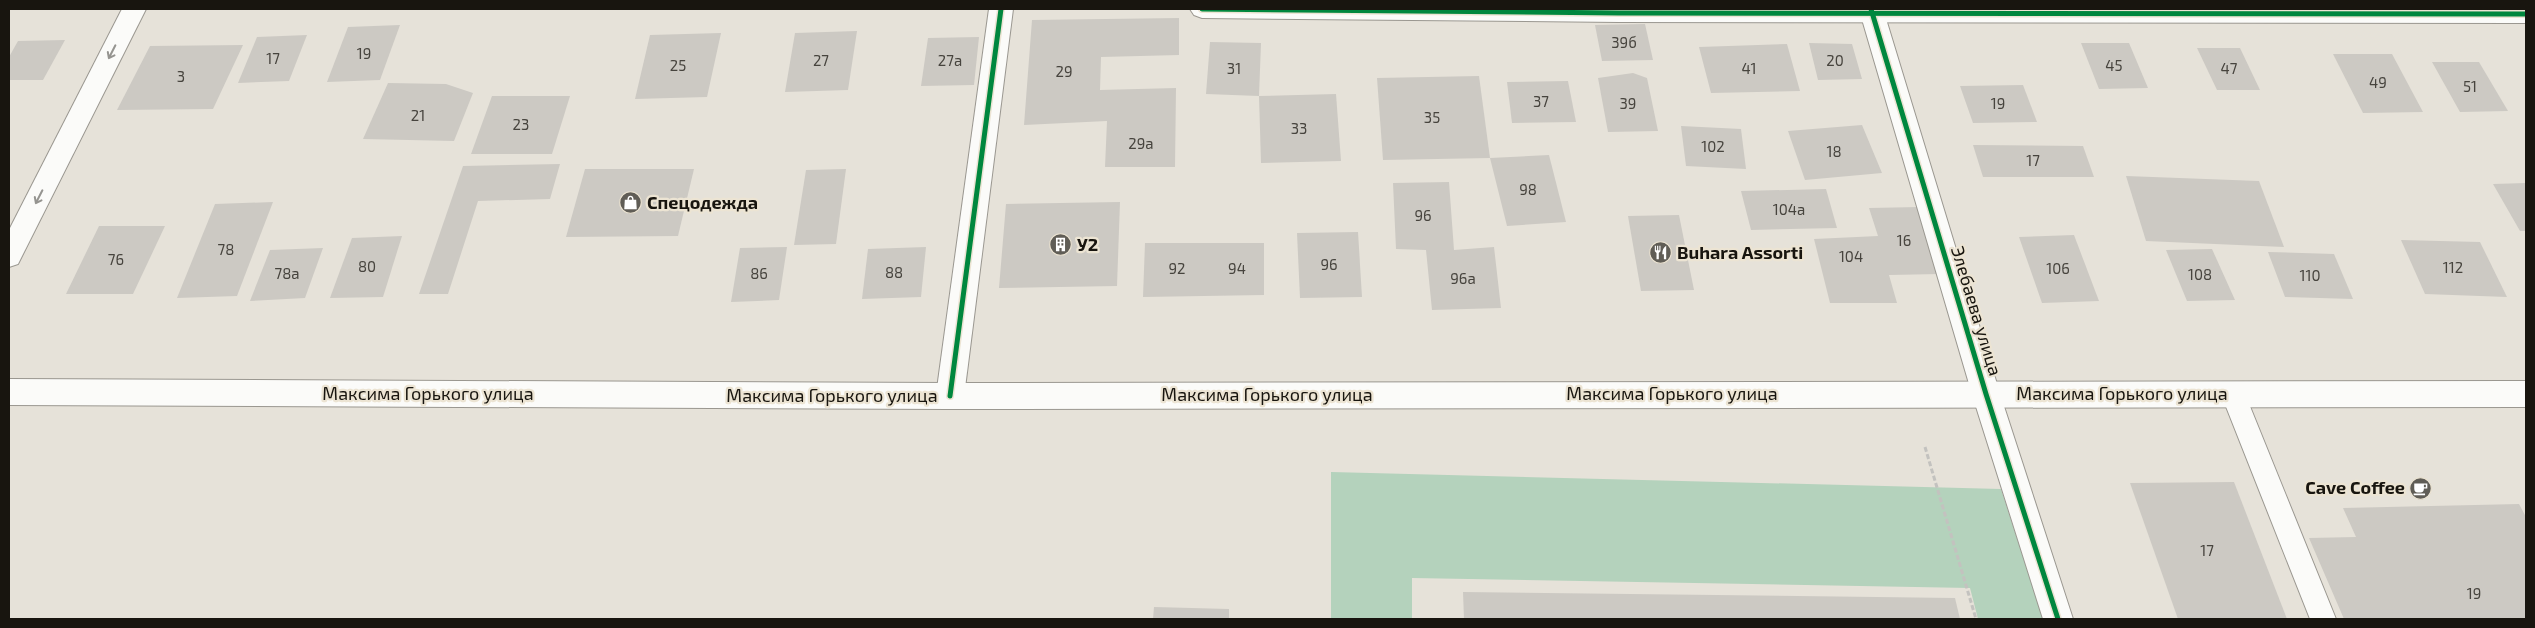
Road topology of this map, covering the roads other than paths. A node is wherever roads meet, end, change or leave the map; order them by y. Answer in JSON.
{"nodes":[{"id":1,"x":134,"y":9,"type":"edge"},
{"id":2,"x":1001,"y":9,"type":"edge"},
{"id":3,"x":1202,"y":9,"type":"edge"},
{"id":4,"x":1419,"y":10,"type":"edge"},
{"id":5,"x":1872,"y":11,"type":"edge"},
{"id":6,"x":2307,"y":11,"type":"edge"},
{"id":7,"x":2526,"y":14,"type":"edge"},
{"id":8,"x":9,"y":256,"type":"edge"},
{"id":9,"x":9,"y":392,"type":"edge"},
{"id":10,"x":1986,"y":394,"type":"junction"},
{"id":11,"x":2233,"y":394,"type":"junction"},
{"id":12,"x":2526,"y":394,"type":"edge"},
{"id":13,"x":950,"y":396,"type":"junction"},
{"id":14,"x":2058,"y":619,"type":"edge"},
{"id":15,"x":2323,"y":619,"type":"edge"}],
"edges":[{"from":1,"to":8,"type":"main road","one_way":true},
{"from":2,"to":13,"type":"main road"},
{"from":3,"to":4,"type":"main road"},
{"from":4,"to":5,"type":"main road"},
{"from":5,"to":6,"type":"main road"},
{"from":5,"to":10,"type":"main road","name":"Элебаева улица"},
{"from":6,"to":7,"type":"main road"},
{"from":9,"to":13,"type":"main road","name":"Максима Горького улица"},
{"from":10,"to":11,"type":"main road","name":"Максима Горького улица"},
{"from":10,"to":13,"type":"main road","name":"Максима Горького улица"},
{"from":10,"to":14,"type":"main road","name":"Элебаева улица"},
{"from":11,"to":12,"type":"main road","name":"Максима Горького улица"},
{"from":11,"to":15,"type":"lane"}]}
